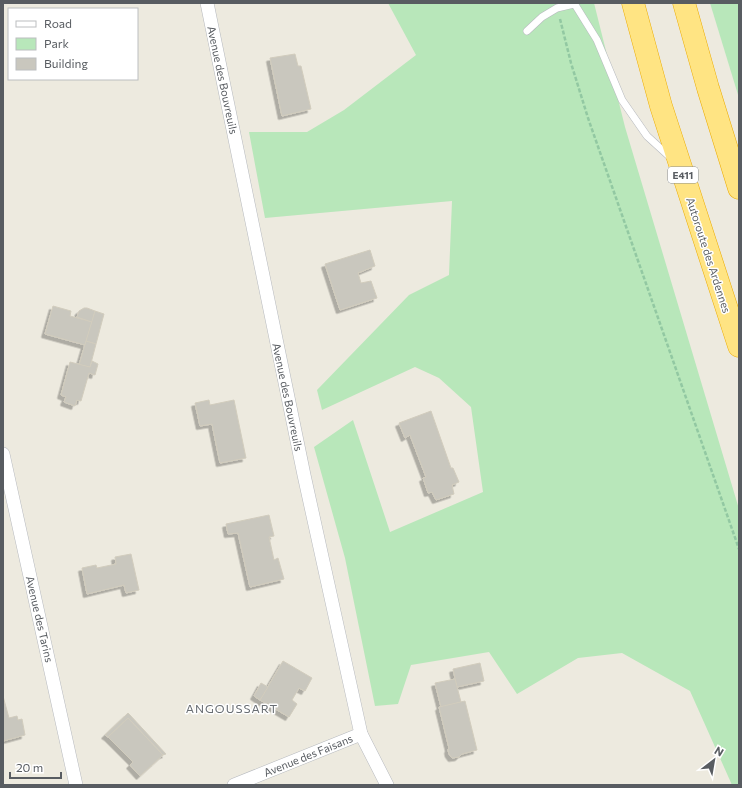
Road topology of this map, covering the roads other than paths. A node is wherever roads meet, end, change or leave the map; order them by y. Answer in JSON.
{"nodes":[{"id":1,"x":207,"y":3,"type":"edge"},
{"id":2,"x":633,"y":3,"type":"edge"},
{"id":3,"x":684,"y":3,"type":"edge"},
{"id":4,"x":574,"y":4,"type":"edge"},
{"id":5,"x":527,"y":31,"type":"dead end"},
{"id":6,"x":680,"y":166,"type":"junction"},
{"id":7,"x":739,"y":188,"type":"edge"},
{"id":8,"x":739,"y":346,"type":"edge"},
{"id":9,"x":3,"y":454,"type":"edge"},
{"id":10,"x":361,"y":734,"type":"junction"},
{"id":11,"x":76,"y":785,"type":"edge"},
{"id":12,"x":234,"y":785,"type":"edge"},
{"id":13,"x":387,"y":785,"type":"edge"}],
"edges":[{"from":1,"to":10,"type":"street","name":"Avenue des Bouvreuils"},
{"from":2,"to":6,"type":"highway","name":"Autoroute des Ardennes","number":"E411"},
{"from":3,"to":7,"type":"highway"},
{"from":4,"to":5,"type":"lane"},
{"from":4,"to":6,"type":"lane"},
{"from":6,"to":8,"type":"highway","name":"Autoroute des Ardennes","number":"E411"},
{"from":9,"to":11,"type":"street","name":"Avenue des Tarins"},
{"from":10,"to":12,"type":"street","name":"Avenue des Faisans"},
{"from":10,"to":13,"type":"street","name":"Avenue des Bouvreuils"}]}
